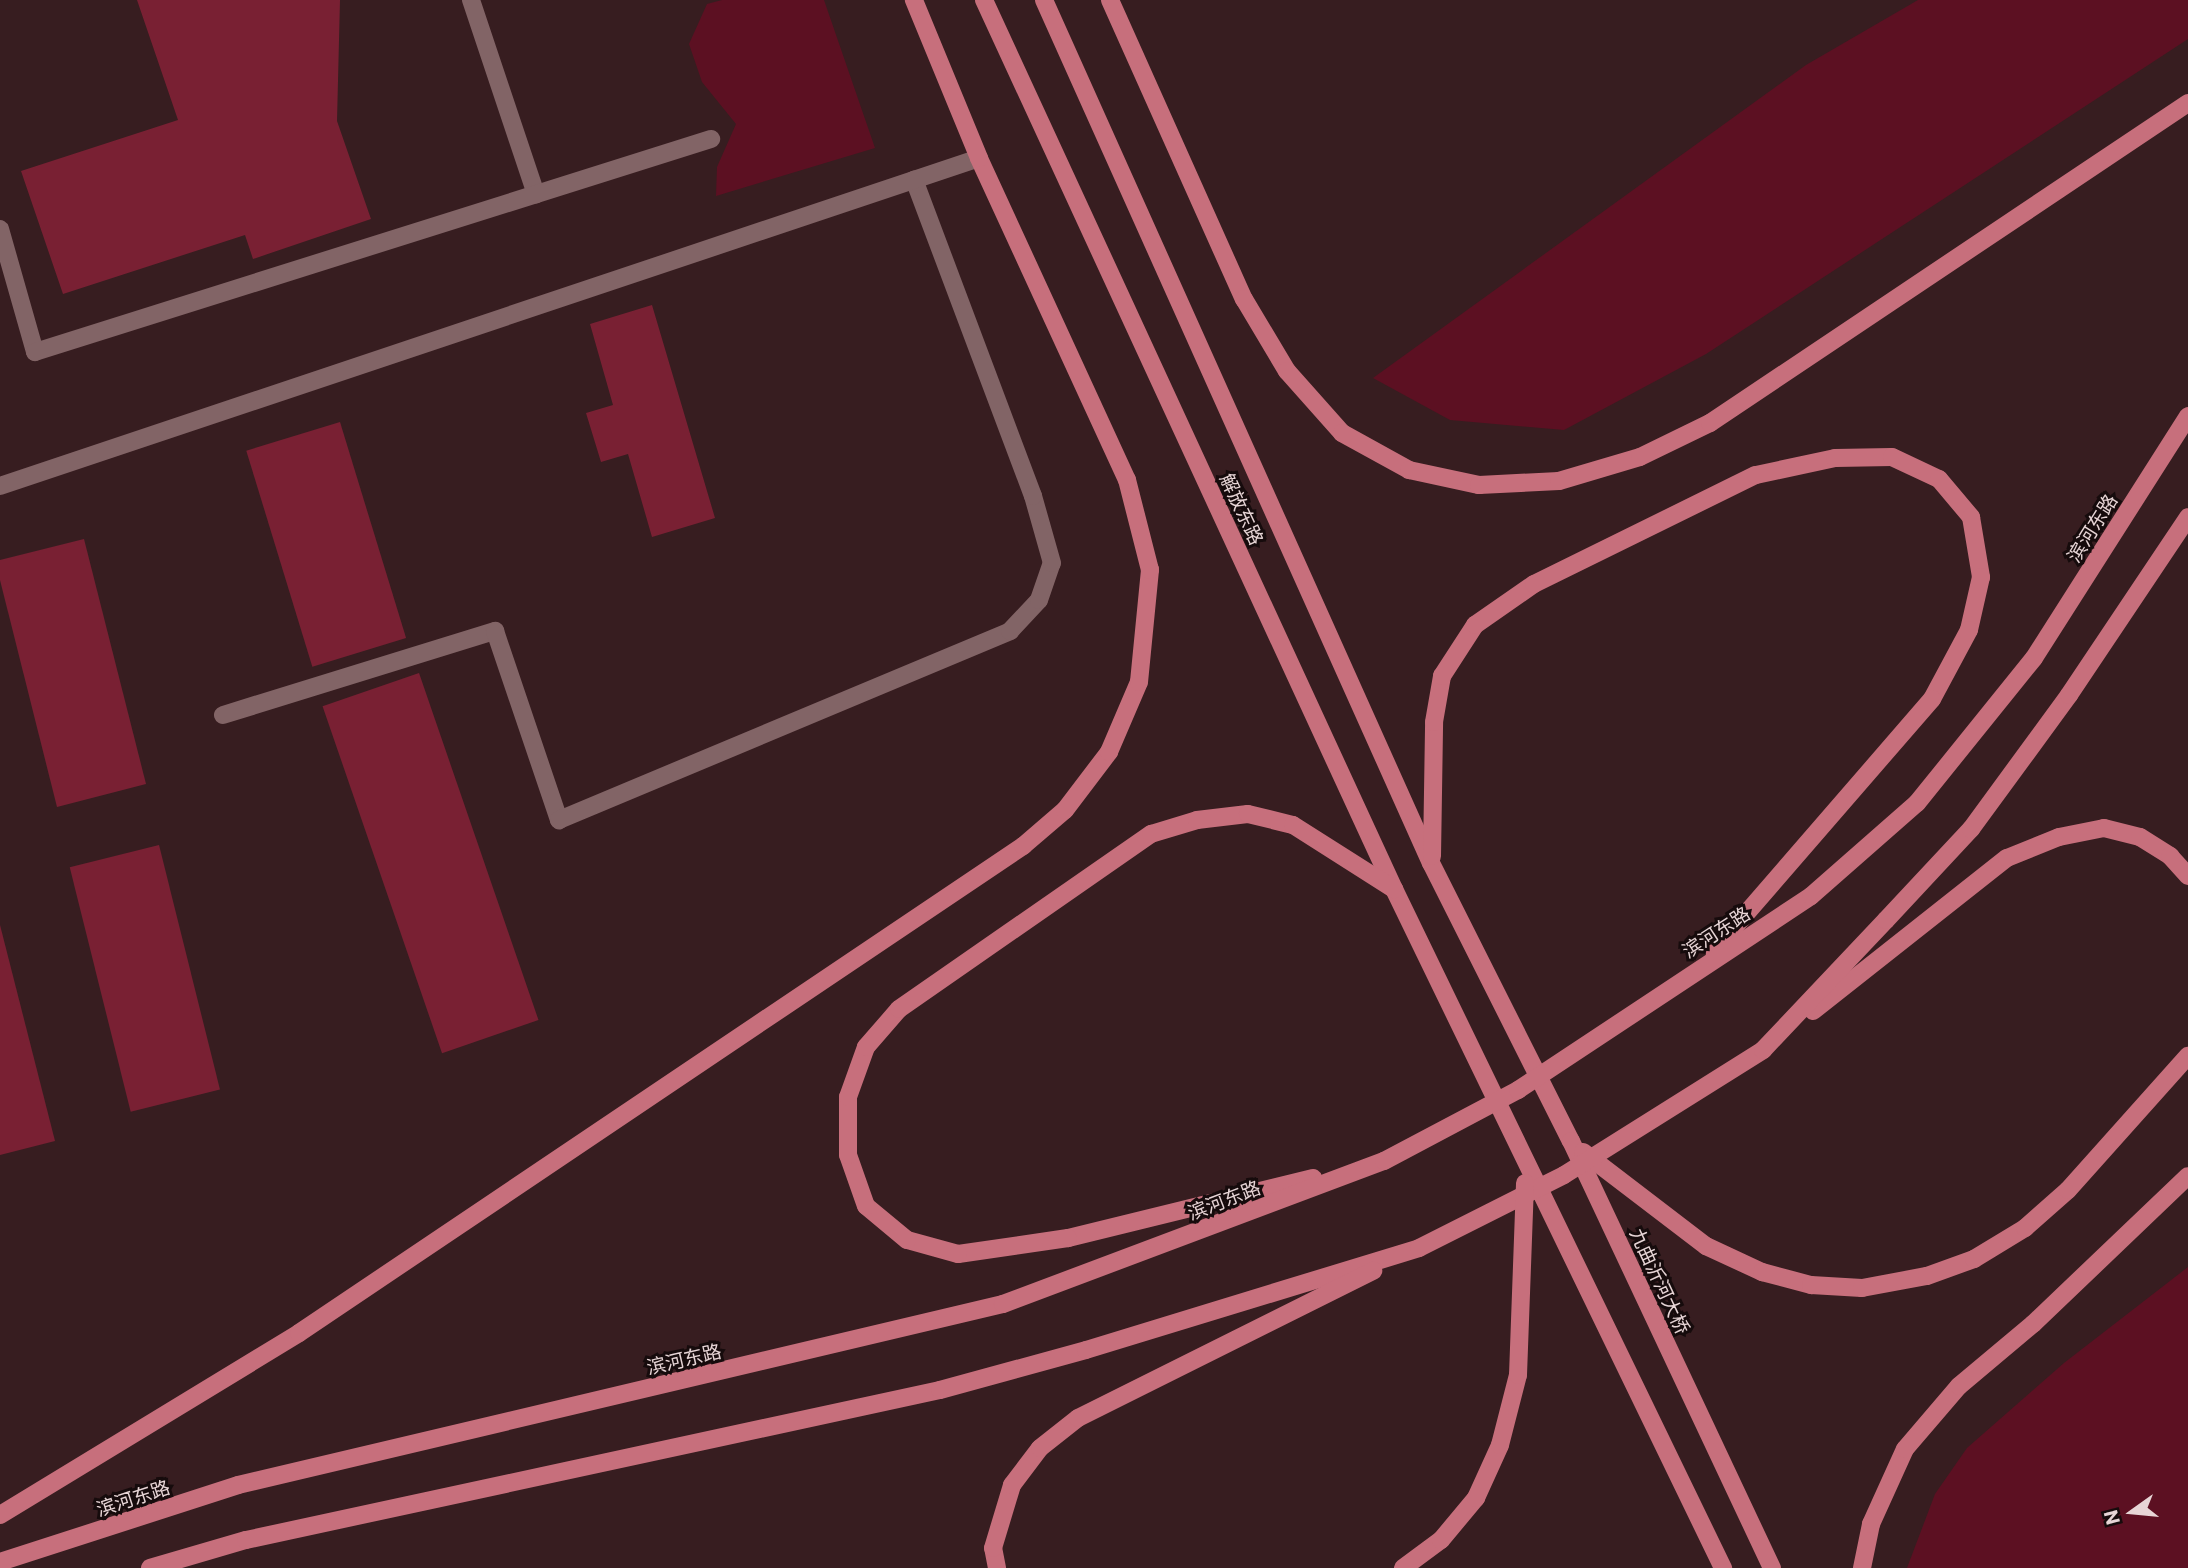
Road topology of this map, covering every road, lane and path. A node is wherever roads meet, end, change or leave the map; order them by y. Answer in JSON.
{"nodes":[{"id":1,"x":471,"y":0,"type":"edge"},
{"id":2,"x":914,"y":0,"type":"edge"},
{"id":3,"x":984,"y":0,"type":"edge"},
{"id":4,"x":1044,"y":0,"type":"edge"},
{"id":5,"x":1110,"y":0,"type":"edge"},
{"id":6,"x":2188,"y":103,"type":"edge"},
{"id":7,"x":710,"y":139,"type":"dead end"},
{"id":8,"x":979,"y":158,"type":"junction"},
{"id":9,"x":914,"y":180,"type":"junction"},
{"id":10,"x":536,"y":194,"type":"junction"},
{"id":11,"x":0,"y":229,"type":"edge"},
{"id":12,"x":2188,"y":415,"type":"edge"},
{"id":13,"x":0,"y":486,"type":"edge"},
{"id":14,"x":2188,"y":517,"type":"edge"},
{"id":15,"x":223,"y":715,"type":"dead end"},
{"id":16,"x":1431,"y":863,"type":"junction"},
{"id":17,"x":2188,"y":876,"type":"edge"},
{"id":18,"x":1394,"y":889,"type":"junction"},
{"id":19,"x":1700,"y":966,"type":"junction"},
{"id":20,"x":1505,"y":1014,"type":"joint"},
{"id":21,"x":1763,"y":1050,"type":"junction"},
{"id":22,"x":2188,"y":1056,"type":"edge"},
{"id":23,"x":1571,"y":1141,"type":"junction"},
{"id":24,"x":1525,"y":1156,"type":"junction"},
{"id":25,"x":1384,"y":1160,"type":"junction"},
{"id":26,"x":2188,"y":1176,"type":"edge"},
{"id":27,"x":1419,"y":1248,"type":"junction"},
{"id":28,"x":0,"y":1515,"type":"edge"},
{"id":29,"x":0,"y":1562,"type":"edge"},
{"id":30,"x":150,"y":1568,"type":"edge"},
{"id":31,"x":997,"y":1568,"type":"edge"},
{"id":32,"x":1403,"y":1568,"type":"edge"},
{"id":33,"x":1723,"y":1568,"type":"edge"},
{"id":34,"x":1772,"y":1568,"type":"edge"},
{"id":35,"x":1862,"y":1568,"type":"edge"}],
"edges":[{"from":1,"to":10,"type":"street"},
{"from":2,"to":8,"type":"main road"},
{"from":3,"to":18,"type":"main road","name":"解放东路"},
{"from":4,"to":16,"type":"main road","name":"解放东路"},
{"from":5,"to":6,"type":"main road"},
{"from":7,"to":10,"type":"street"},
{"from":8,"to":9,"type":"street"},
{"from":8,"to":28,"type":"main road"},
{"from":9,"to":13,"type":"street"},
{"from":9,"to":15,"type":"street"},
{"from":10,"to":11,"type":"street"},
{"from":12,"to":19,"type":"main road","name":"滨河东路"},
{"from":14,"to":21,"type":"main road"},
{"from":16,"to":19,"type":"main road"},
{"from":16,"to":20,"type":"main road","name":"解放东路"},
{"from":17,"to":21,"type":"main road"},
{"from":18,"to":24,"type":"main road","name":"解放东路"},
{"from":18,"to":25,"type":"main road"},
{"from":19,"to":25,"type":"main road","name":"滨河东路"},
{"from":20,"to":23,"type":"main road","name":"九曲沂河大桥"},
{"from":21,"to":27,"type":"main road"},
{"from":22,"to":23,"type":"main road"},
{"from":23,"to":34,"type":"main road","name":"九曲沂河大桥"},
{"from":24,"to":32,"type":"main road"},
{"from":24,"to":33,"type":"main road"},
{"from":25,"to":29,"type":"main road","name":"滨河东路"},
{"from":26,"to":35,"type":"main road"},
{"from":27,"to":30,"type":"main road"},
{"from":27,"to":31,"type":"main road"}]}
